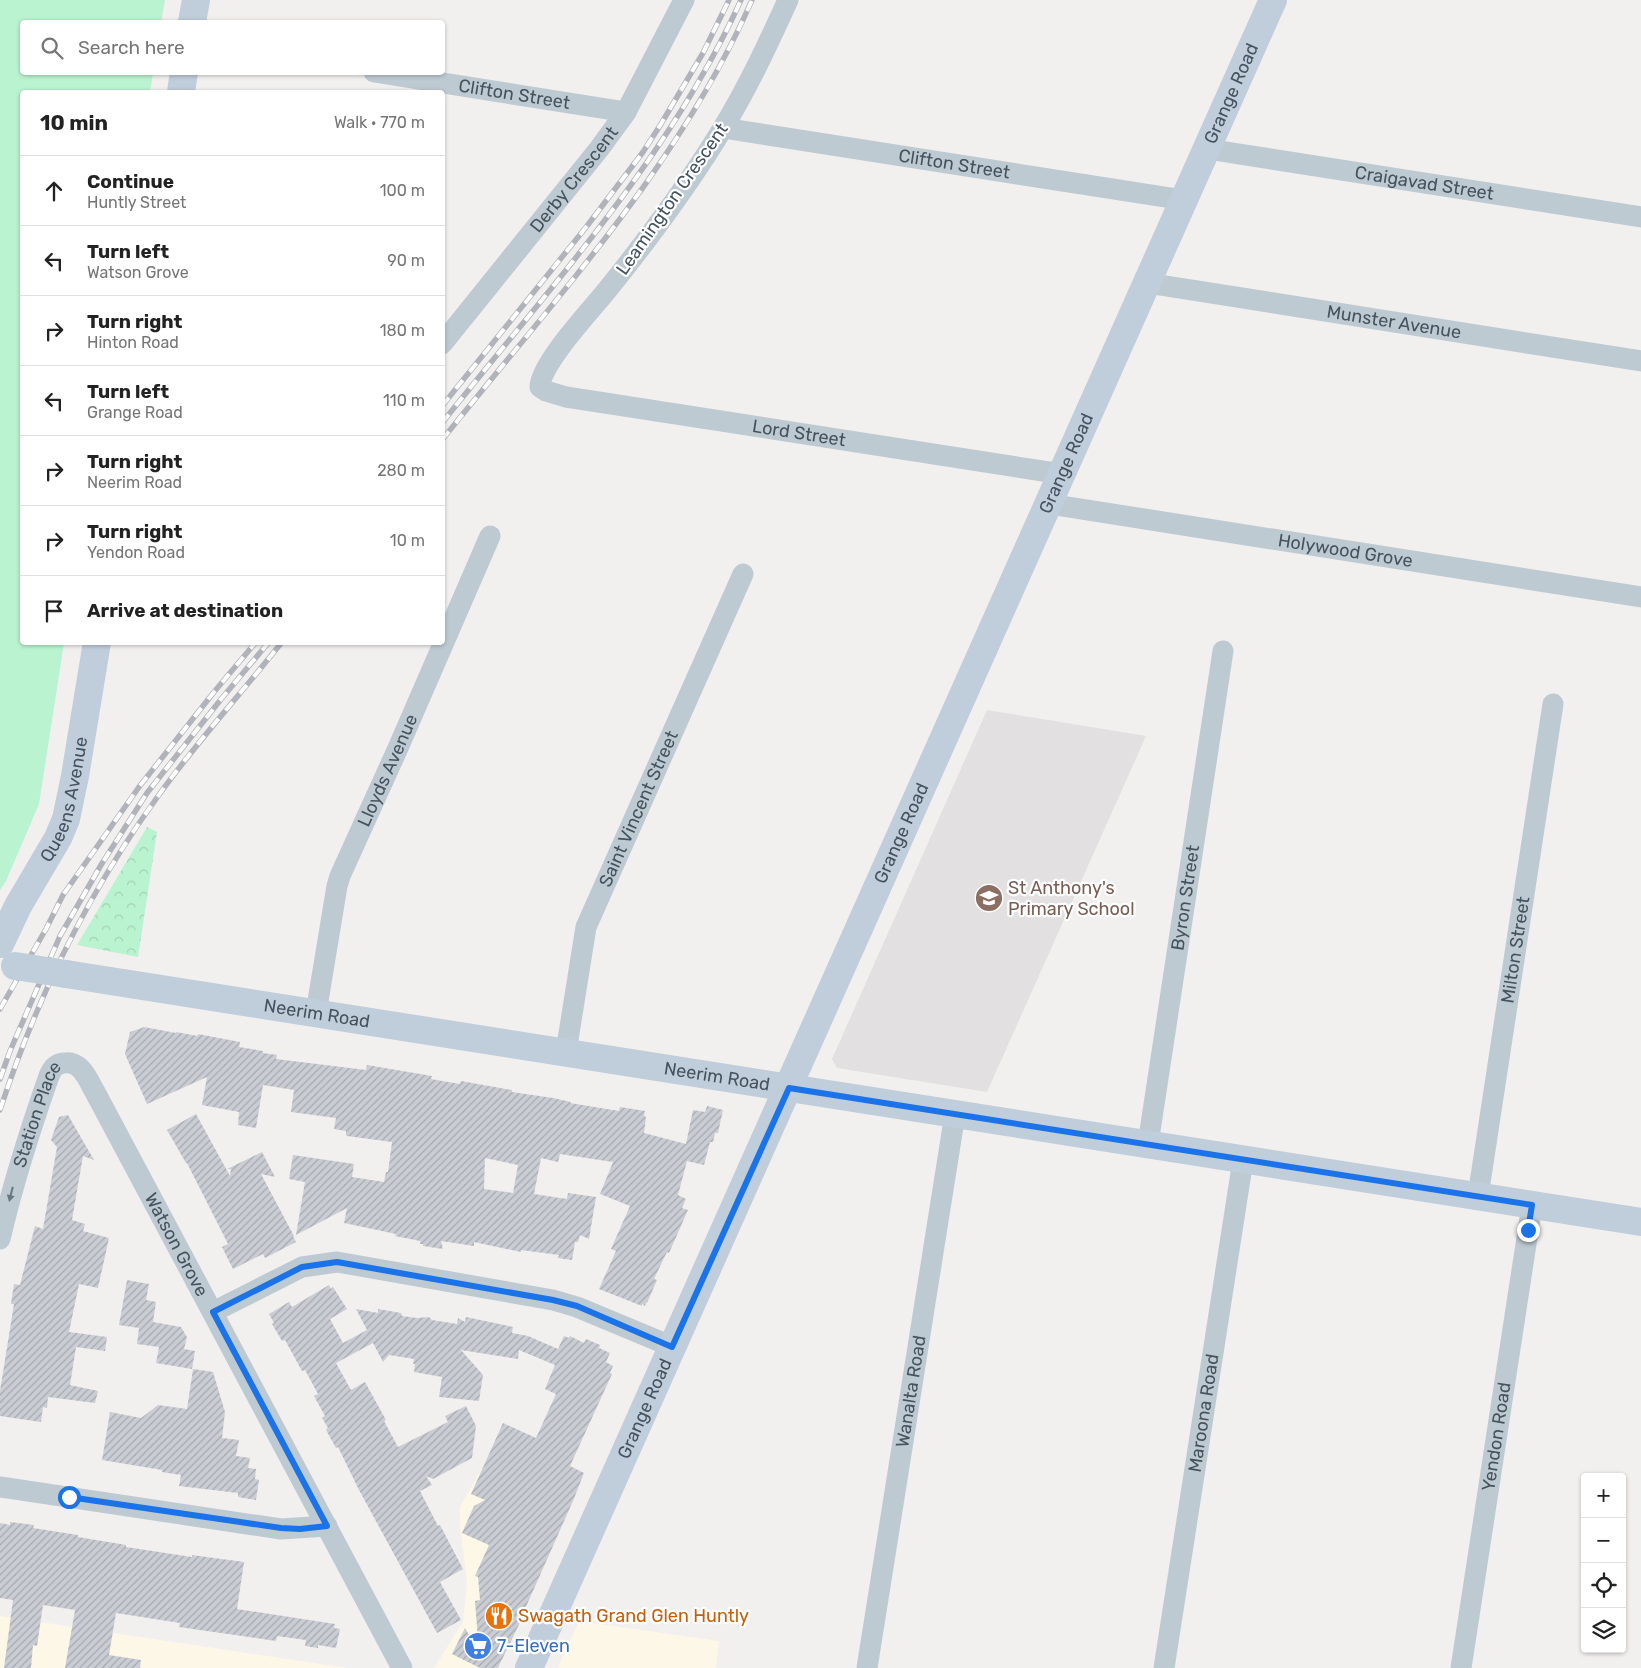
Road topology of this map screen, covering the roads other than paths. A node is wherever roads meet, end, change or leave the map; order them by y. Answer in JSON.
{"nodes":[{"id":1,"x":196,"y":0,"type":"edge"},
{"id":2,"x":684,"y":0,"type":"edge"},
{"id":3,"x":788,"y":0,"type":"edge"},
{"id":4,"x":1273,"y":0,"type":"edge"},
{"id":5,"x":192,"y":20,"type":"edge"},
{"id":6,"x":184,"y":75,"type":"edge"},
{"id":7,"x":393,"y":75,"type":"edge"},
{"id":8,"x":181,"y":90,"type":"edge"},
{"id":9,"x":626,"y":112,"type":"junction"},
{"id":10,"x":723,"y":128,"type":"junction"},
{"id":11,"x":1207,"y":149,"type":"junction"},
{"id":12,"x":1184,"y":200,"type":"junction"},
{"id":13,"x":1641,"y":217,"type":"edge"},
{"id":14,"x":1147,"y":283,"type":"junction"},
{"id":15,"x":445,"y":340,"type":"edge"},
{"id":16,"x":1641,"y":361,"type":"edge"},
{"id":17,"x":540,"y":387,"type":"joint"},
{"id":18,"x":1062,"y":474,"type":"junction"},
{"id":19,"x":1049,"y":504,"type":"junction"},
{"id":20,"x":490,"y":536,"type":"dead end"},
{"id":21,"x":743,"y":574,"type":"dead end"},
{"id":22,"x":1641,"y":597,"type":"edge"},
{"id":23,"x":445,"y":640,"type":"edge"},
{"id":24,"x":97,"y":645,"type":"edge"},
{"id":25,"x":443,"y":645,"type":"edge"},
{"id":26,"x":1223,"y":650,"type":"dead end"},
{"id":27,"x":1553,"y":704,"type":"dead end"},
{"id":28,"x":5,"y":958,"type":"edge"},
{"id":29,"x":316,"y":1013,"type":"junction"},
{"id":30,"x":566,"y":1052,"type":"junction"},
{"id":31,"x":72,"y":1063,"type":"joint"},
{"id":32,"x":789,"y":1088,"type":"junction"},
{"id":33,"x":955,"y":1114,"type":"junction"},
{"id":34,"x":1148,"y":1144,"type":"junction"},
{"id":35,"x":1244,"y":1160,"type":"junction"},
{"id":36,"x":1478,"y":1196,"type":"junction"},
{"id":37,"x":1532,"y":1205,"type":"junction"},
{"id":38,"x":1641,"y":1222,"type":"edge"},
{"id":39,"x":0,"y":1239,"type":"edge"},
{"id":40,"x":213,"y":1312,"type":"junction"},
{"id":41,"x":672,"y":1347,"type":"junction"},
{"id":42,"x":0,"y":1487,"type":"edge"},
{"id":43,"x":327,"y":1526,"type":"junction"},
{"id":44,"x":402,"y":1668,"type":"edge"},
{"id":45,"x":529,"y":1668,"type":"edge"},
{"id":46,"x":867,"y":1668,"type":"edge"},
{"id":47,"x":1164,"y":1668,"type":"edge"},
{"id":48,"x":1461,"y":1668,"type":"edge"}],
"edges":[{"from":1,"to":5,"type":"main road"},
{"from":2,"to":9,"type":"street","name":"Derby Crescent"},
{"from":3,"to":10,"type":"street","name":"Leamington Crescent"},
{"from":4,"to":11,"type":"main road","name":"Grange Road"},
{"from":6,"to":8,"type":"main road"},
{"from":7,"to":9,"type":"street","name":"Clifton Street"},
{"from":9,"to":15,"type":"street","name":"Derby Crescent"},
{"from":10,"to":12,"type":"street","name":"Clifton Street"},
{"from":10,"to":17,"type":"street","name":"Leamington Crescent"},
{"from":11,"to":12,"type":"main road","name":"Grange Road"},
{"from":11,"to":13,"type":"street","name":"Craigavad Street"},
{"from":12,"to":14,"type":"main road","name":"Grange Road"},
{"from":14,"to":16,"type":"street","name":"Munster Avenue"},
{"from":14,"to":18,"type":"main road","name":"Grange Road"},
{"from":17,"to":18,"type":"street","name":"Lord Street"},
{"from":18,"to":19,"type":"main road","name":"Grange Road"},
{"from":19,"to":22,"type":"street","name":"Holywood Grove"},
{"from":19,"to":32,"type":"main road","name":"Grange Road"},
{"from":20,"to":23,"type":"street","name":"Lloyds Avenue"},
{"from":21,"to":30,"type":"street","name":"Saint Vincent Street"},
{"from":24,"to":28,"type":"main road","name":"Queens Avenue"},
{"from":25,"to":29,"type":"street","name":"Lloyds Avenue"},
{"from":26,"to":34,"type":"street","name":"Byron Street"},
{"from":27,"to":36,"type":"street","name":"Milton Street"},
{"from":28,"to":29,"type":"main road","name":"Neerim Road","bridge":true},
{"from":29,"to":30,"type":"main road","name":"Neerim Road"},
{"from":30,"to":32,"type":"main road","name":"Neerim Road"},
{"from":31,"to":39,"type":"street","name":"Station Place","one_way":true},
{"from":31,"to":40,"type":"street","name":"Watson Grove"},
{"from":32,"to":33,"type":"main road","name":"Neerim Road"},
{"from":32,"to":41,"type":"main road","name":"Grange Road"},
{"from":33,"to":34,"type":"main road","name":"Neerim Road"},
{"from":33,"to":46,"type":"street","name":"Wanalta Road"},
{"from":34,"to":35,"type":"main road","name":"Neerim Road"},
{"from":35,"to":36,"type":"main road","name":"Neerim Road"},
{"from":35,"to":47,"type":"street","name":"Maroona Road"},
{"from":36,"to":37,"type":"main road","name":"Neerim Road"},
{"from":37,"to":38,"type":"main road","name":"Neerim Road"},
{"from":37,"to":48,"type":"street","name":"Yendon Road"},
{"from":40,"to":41,"type":"street"},
{"from":40,"to":43,"type":"street","name":"Watson Grove"},
{"from":41,"to":45,"type":"main road","name":"Grange Road"},
{"from":42,"to":43,"type":"street"},
{"from":43,"to":44,"type":"street","name":"Watson Grove"}]}
